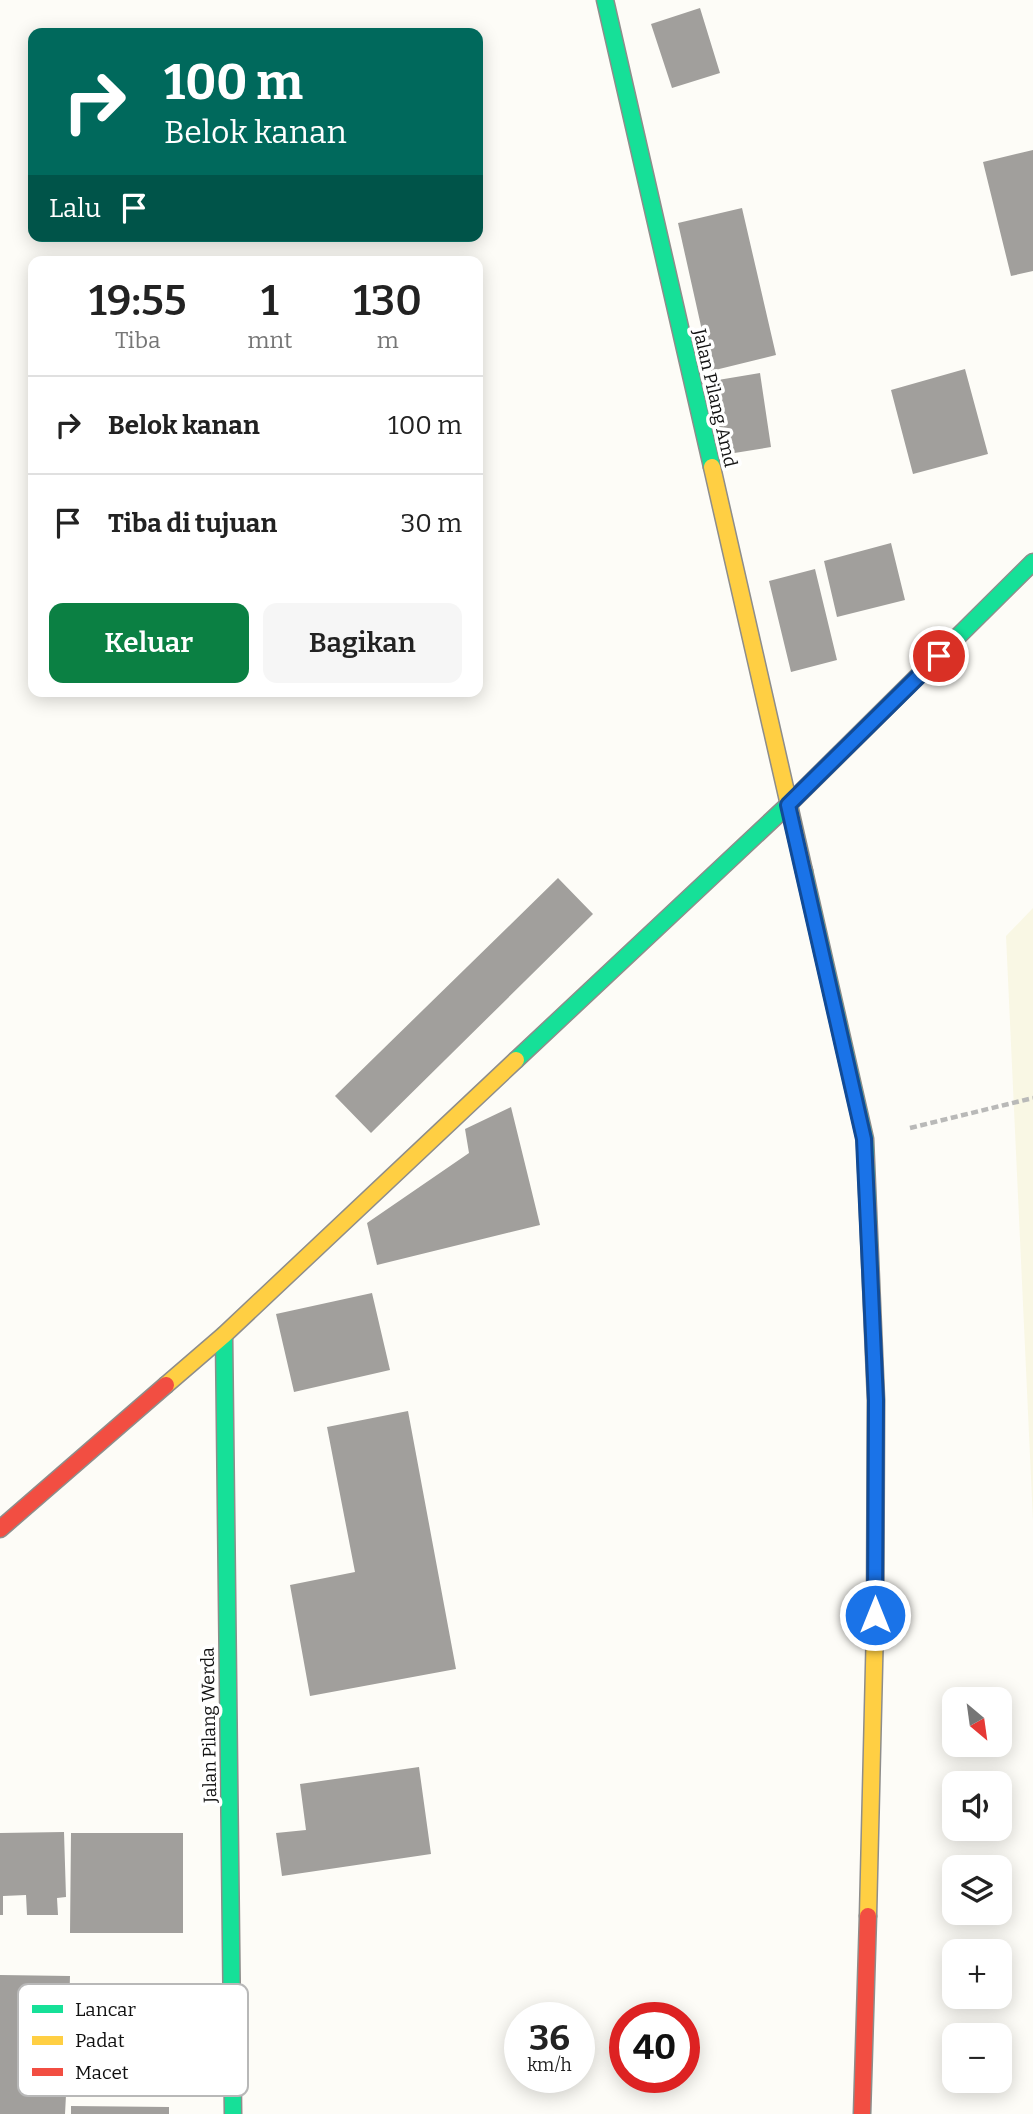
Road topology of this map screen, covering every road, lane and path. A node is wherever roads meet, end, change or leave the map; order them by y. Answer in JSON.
{"nodes":[{"id":1,"x":605,"y":0,"type":"edge"},
{"id":2,"x":1033,"y":562,"type":"edge"},
{"id":3,"x":788,"y":805,"type":"junction"},
{"id":4,"x":1033,"y":1098,"type":"edge"},
{"id":5,"x":864,"y":1139,"type":"junction"},
{"id":6,"x":224,"y":1335,"type":"junction"},
{"id":7,"x":0,"y":1529,"type":"edge"},
{"id":8,"x":231,"y":1984,"type":"edge"},
{"id":9,"x":233,"y":2096,"type":"edge"},
{"id":10,"x":233,"y":2114,"type":"edge"},
{"id":11,"x":862,"y":2114,"type":"edge"}],
"edges":[{"from":1,"to":3,"type":"street","name":"Jalan Pilang Amd"},
{"from":2,"to":3,"type":"street"},
{"from":3,"to":5,"type":"street","name":"Jalan Pilang Amd"},
{"from":3,"to":6,"type":"street"},
{"from":4,"to":5,"type":"path"},
{"from":5,"to":11,"type":"street","name":"Jalan Pilang Amd"},
{"from":6,"to":7,"type":"street"},
{"from":6,"to":8,"type":"street","name":"Jalan Pilang Werda"},
{"from":9,"to":10,"type":"street","name":"Jalan Pilang Werda"}]}
